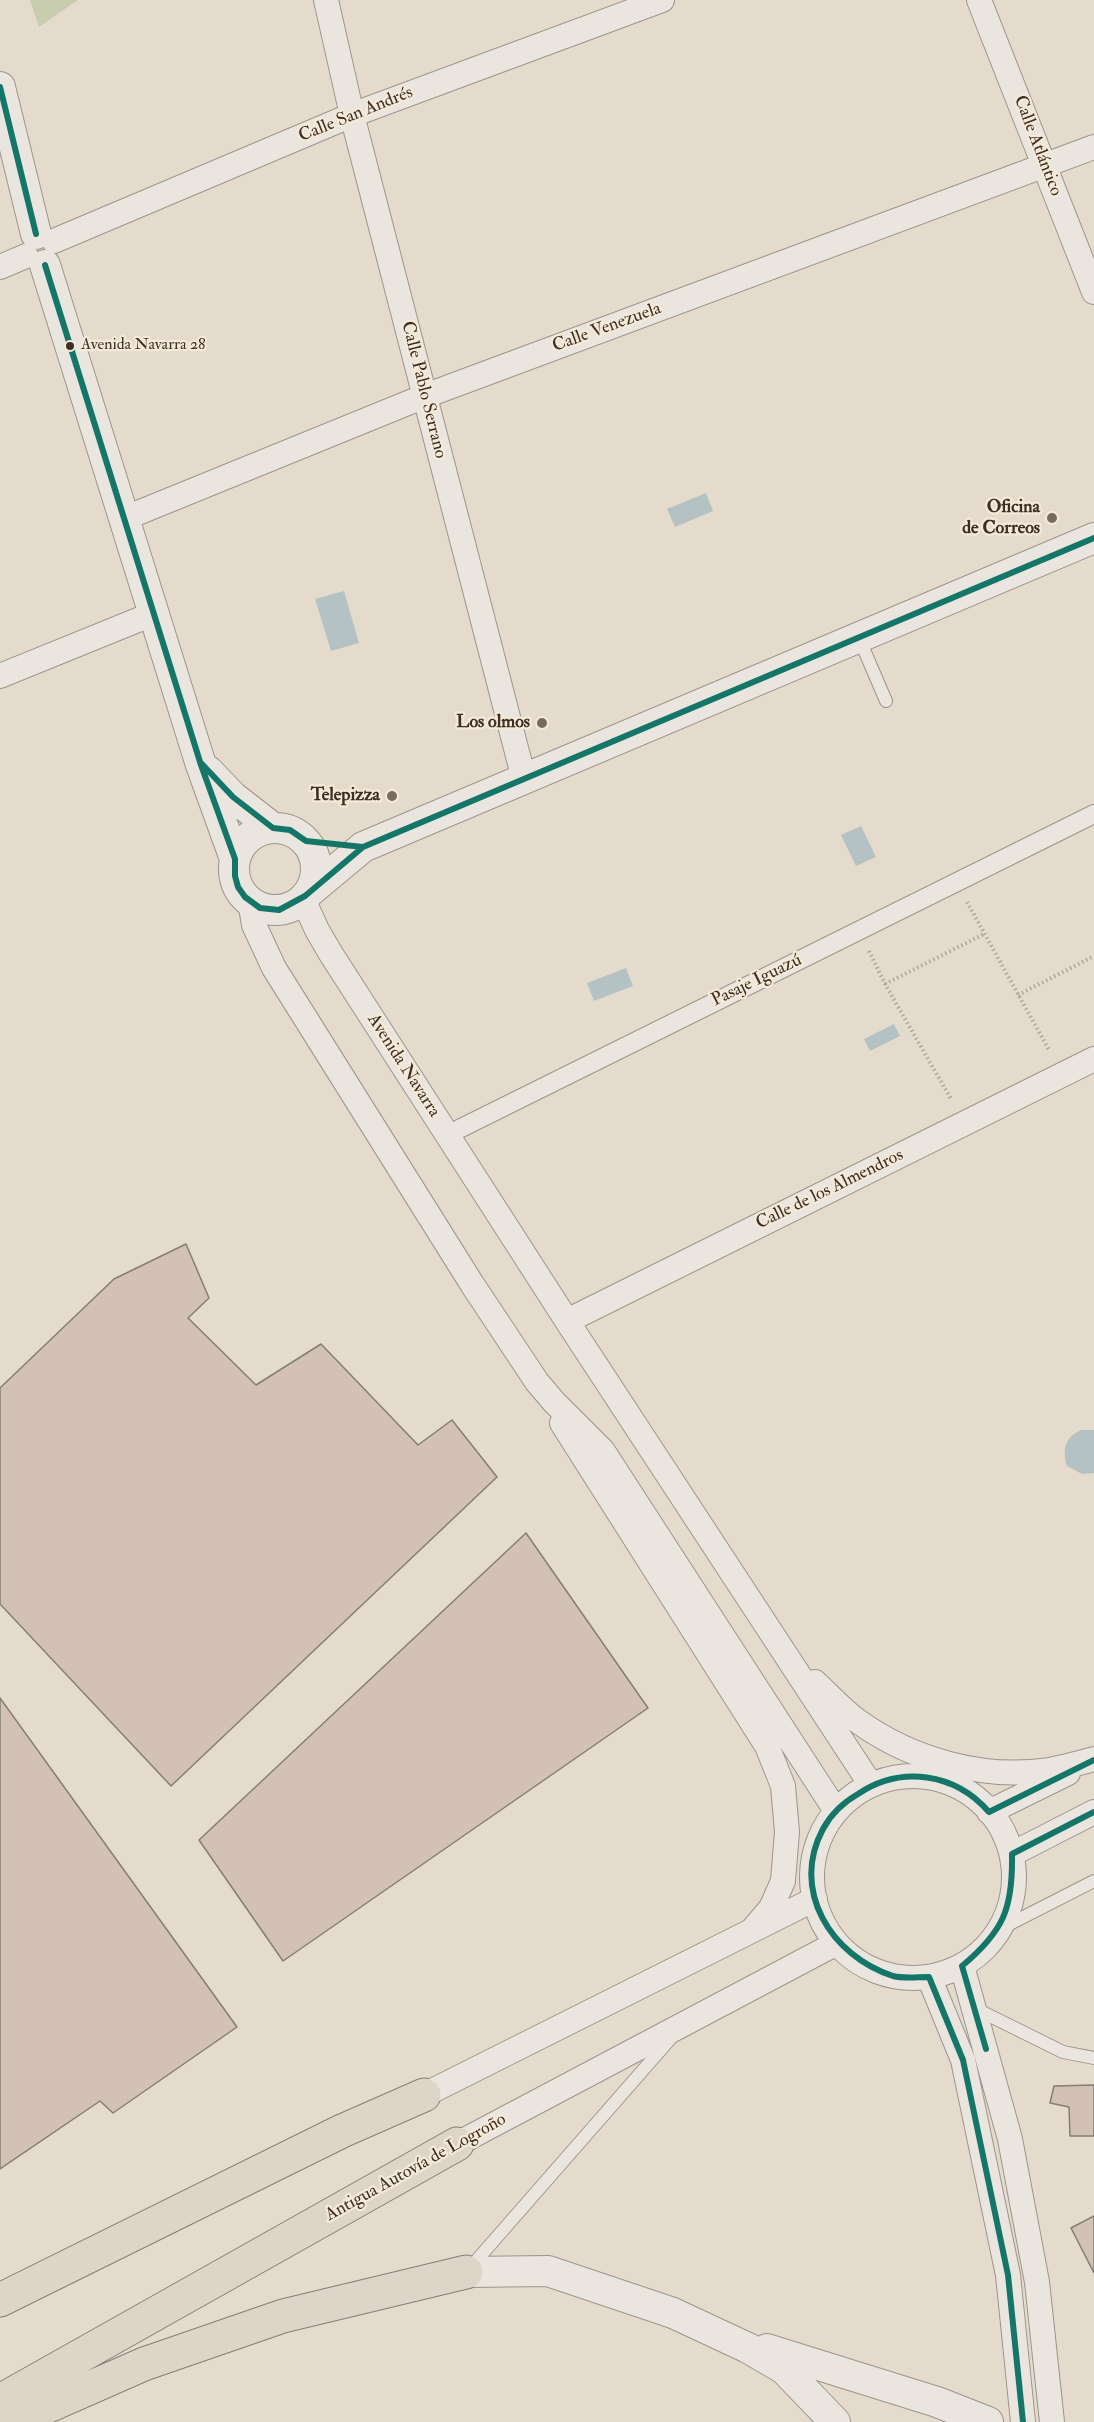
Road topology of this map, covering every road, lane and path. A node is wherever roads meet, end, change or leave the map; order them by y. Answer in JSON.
{"nodes":[{"id":1,"x":326,"y":0,"type":"edge"},
{"id":2,"x":662,"y":0,"type":"edge"},
{"id":3,"x":980,"y":0,"type":"edge"},
{"id":4,"x":0,"y":87,"type":"edge"},
{"id":5,"x":352,"y":115,"type":"junction"},
{"id":6,"x":1094,"y":147,"type":"edge"},
{"id":7,"x":1045,"y":165,"type":"junction"},
{"id":8,"x":32,"y":253,"type":"edge"},
{"id":9,"x":1094,"y":292,"type":"edge"},
{"id":10,"x":425,"y":396,"type":"junction"},
{"id":11,"x":123,"y":519,"type":"junction"},
{"id":12,"x":1094,"y":538,"type":"edge"},
{"id":13,"x":155,"y":613,"type":"junction"},
{"id":14,"x":859,"y":638,"type":"junction"},
{"id":15,"x":0,"y":676,"type":"edge"},
{"id":16,"x":886,"y":701,"type":"dead end"},
{"id":17,"x":201,"y":765,"type":"junction"},
{"id":18,"x":524,"y":779,"type":"junction"},
{"id":19,"x":1094,"y":814,"type":"edge"},
{"id":20,"x":273,"y":828,"type":"junction"},
{"id":21,"x":306,"y":841,"type":"junction"},
{"id":22,"x":363,"y":847,"type":"junction"},
{"id":23,"x":235,"y":859,"type":"junction"},
{"id":24,"x":956,"y":883,"type":"junction"},
{"id":25,"x":306,"y":896,"type":"junction"},
{"id":26,"x":250,"y":902,"type":"junction"},
{"id":27,"x":858,"y":931,"type":"junction"},
{"id":28,"x":984,"y":934,"type":"junction"},
{"id":29,"x":1094,"y":956,"type":"edge"},
{"id":30,"x":885,"y":984,"type":"junction"},
{"id":31,"x":1018,"y":994,"type":"junction"},
{"id":32,"x":1094,"y":1059,"type":"edge"},
{"id":33,"x":1062,"y":1075,"type":"junction"},
{"id":34,"x":965,"y":1123,"type":"junction"},
{"id":35,"x":447,"y":1135,"type":"junction"},
{"id":36,"x":567,"y":1321,"type":"junction"},
{"id":37,"x":537,"y":1382,"type":"junction"},
{"id":38,"x":782,"y":1649,"type":"junction"},
{"id":39,"x":1094,"y":1760,"type":"edge"},
{"id":40,"x":872,"y":1785,"type":"junction"},
{"id":41,"x":836,"y":1811,"type":"junction"},
{"id":42,"x":989,"y":1812,"type":"junction"},
{"id":43,"x":1094,"y":1812,"type":"edge"},
{"id":44,"x":1012,"y":1854,"type":"junction"},
{"id":45,"x":1094,"y":1881,"type":"edge"},
{"id":46,"x":815,"y":1899,"type":"junction"},
{"id":47,"x":754,"y":1928,"type":"junction"},
{"id":48,"x":998,"y":1930,"type":"junction"},
{"id":49,"x":836,"y":1944,"type":"junction"},
{"id":50,"x":962,"y":1966,"type":"junction"},
{"id":51,"x":929,"y":1977,"type":"junction"},
{"id":52,"x":973,"y":2007,"type":"junction"},
{"id":53,"x":683,"y":2024,"type":"junction"},
{"id":54,"x":1094,"y":2058,"type":"edge"},
{"id":55,"x":424,"y":2094,"type":"joint"},
{"id":56,"x":457,"y":2144,"type":"joint"},
{"id":57,"x":466,"y":2272,"type":"junction"},
{"id":58,"x":0,"y":2300,"type":"edge"},
{"id":59,"x":721,"y":2334,"type":"junction"},
{"id":60,"x":0,"y":2401,"type":"edge"},
{"id":61,"x":12,"y":2422,"type":"edge"},
{"id":62,"x":836,"y":2422,"type":"edge"},
{"id":63,"x":988,"y":2422,"type":"edge"},
{"id":64,"x":1023,"y":2422,"type":"edge"},
{"id":65,"x":1052,"y":2422,"type":"edge"}],
"edges":[{"from":1,"to":5,"type":"street","name":"Calle Pablo Serrano"},
{"from":2,"to":5,"type":"street","name":"Calle San Andrés"},
{"from":3,"to":7,"type":"street","name":"Calle Atlántico"},
{"from":4,"to":8,"type":"street"},
{"from":5,"to":8,"type":"street","name":"Calle San Andrés"},
{"from":5,"to":10,"type":"street","name":"Calle Pablo Serrano"},
{"from":6,"to":7,"type":"street","name":"Calle Venezuela"},
{"from":7,"to":9,"type":"street","name":"Calle Atlántico"},
{"from":7,"to":10,"type":"street","name":"Calle Venezuela"},
{"from":8,"to":11,"type":"street"},
{"from":10,"to":11,"type":"street","name":"Calle Venezuela"},
{"from":10,"to":18,"type":"street","name":"Calle Pablo Serrano"},
{"from":11,"to":13,"type":"street"},
{"from":12,"to":14,"type":"street"},
{"from":13,"to":15,"type":"street"},
{"from":13,"to":17,"type":"street"},
{"from":14,"to":16,"type":"lane"},
{"from":14,"to":18,"type":"street"},
{"from":17,"to":20,"type":"street"},
{"from":17,"to":23,"type":"street"},
{"from":18,"to":22,"type":"street"},
{"from":19,"to":24,"type":"street","name":"Pasaje Iguazú"},
{"from":20,"to":21,"type":"street"},
{"from":20,"to":23,"type":"street"},
{"from":21,"to":22,"type":"street"},
{"from":21,"to":25,"type":"street"},
{"from":22,"to":25,"type":"street"},
{"from":23,"to":26,"type":"street"},
{"from":24,"to":27,"type":"street","name":"Pasaje Iguazú"},
{"from":24,"to":28,"type":"path"},
{"from":25,"to":26,"type":"street"},
{"from":25,"to":35,"type":"street","name":"Avenida Navarra"},
{"from":26,"to":37,"type":"street"},
{"from":27,"to":30,"type":"path"},
{"from":27,"to":35,"type":"street","name":"Pasaje Iguazú"},
{"from":28,"to":30,"type":"path"},
{"from":28,"to":31,"type":"path"},
{"from":29,"to":31,"type":"path"},
{"from":30,"to":34,"type":"path"},
{"from":31,"to":33,"type":"path"},
{"from":32,"to":33,"type":"street","name":"Calle de los Almendros"},
{"from":33,"to":34,"type":"street","name":"Calle de los Almendros"},
{"from":34,"to":36,"type":"street","name":"Calle de los Almendros"},
{"from":35,"to":36,"type":"street","name":"Avenida Navarra"},
{"from":36,"to":38,"type":"street","name":"Avenida Navarra"},
{"from":37,"to":41,"type":"street"},
{"from":37,"to":47,"type":"street"},
{"from":38,"to":39,"type":"street"},
{"from":38,"to":40,"type":"street"},
{"from":39,"to":42,"type":"street"},
{"from":40,"to":41,"type":"street"},
{"from":40,"to":42,"type":"street"},
{"from":41,"to":46,"type":"street"},
{"from":42,"to":44,"type":"street"},
{"from":43,"to":44,"type":"street"},
{"from":44,"to":48,"type":"street"},
{"from":45,"to":48,"type":"lane"},
{"from":46,"to":47,"type":"street"},
{"from":46,"to":49,"type":"street"},
{"from":47,"to":55,"type":"street"},
{"from":48,"to":50,"type":"street"},
{"from":49,"to":51,"type":"street"},
{"from":49,"to":53,"type":"street","name":"Antigua Autovía de Logroño"},
{"from":50,"to":51,"type":"street"},
{"from":50,"to":52,"type":"street"},
{"from":51,"to":64,"type":"street"},
{"from":52,"to":54,"type":"lane"},
{"from":52,"to":65,"type":"street"},
{"from":53,"to":56,"type":"street","name":"Antigua Autovía de Logroño"},
{"from":53,"to":57,"type":"lane"},
{"from":55,"to":58,"type":"highway"},
{"from":56,"to":60,"type":"highway","name":"Antigua Autovía de Logroño"},
{"from":57,"to":59,"type":"street"},
{"from":57,"to":61,"type":"highway"},
{"from":59,"to":62,"type":"street"},
{"from":59,"to":63,"type":"street"}]}
